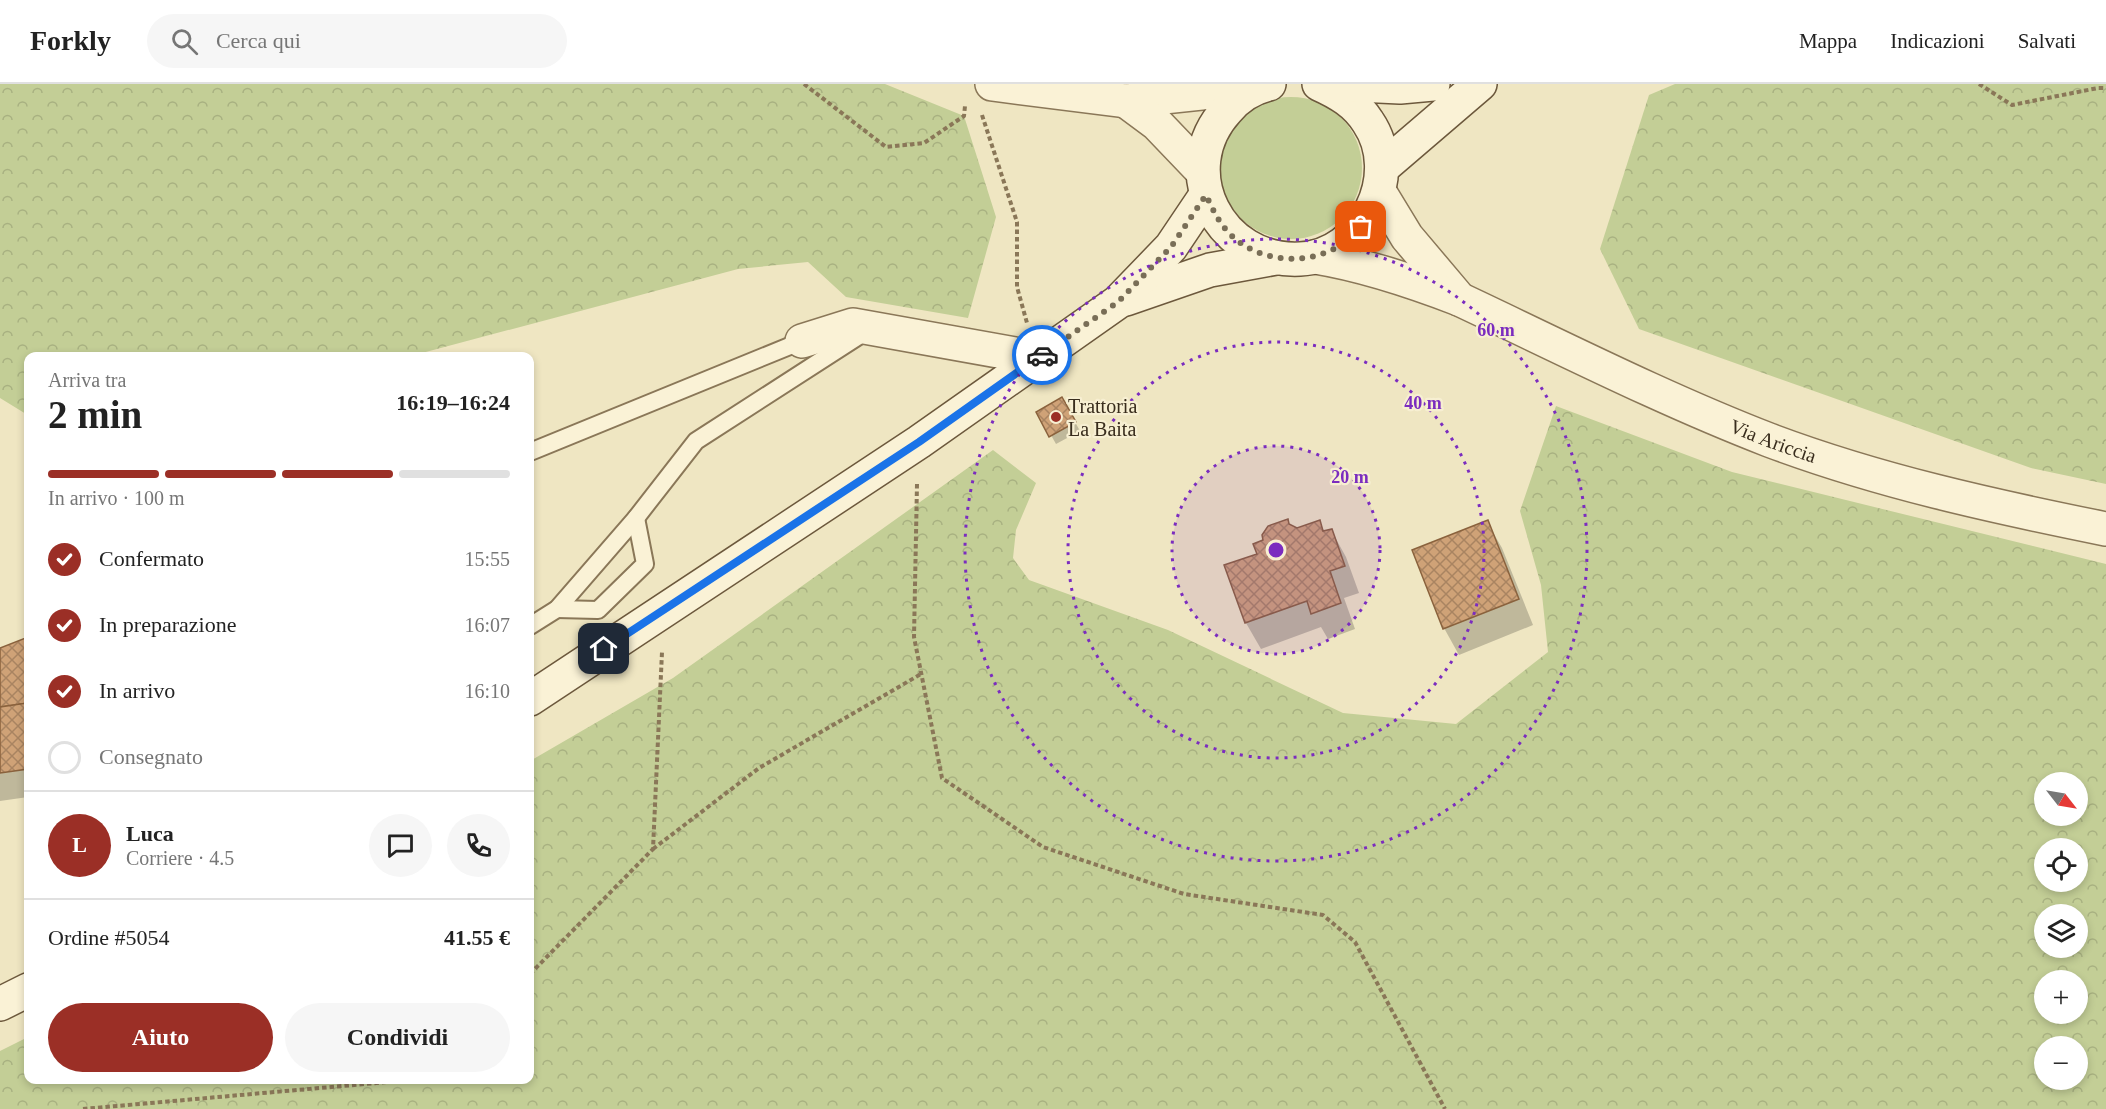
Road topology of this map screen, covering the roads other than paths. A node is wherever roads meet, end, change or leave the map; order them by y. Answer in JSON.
{"nodes":[{"id":1,"x":1319,"y":84,"type":"edge"},
{"id":2,"x":1336,"y":84,"type":"edge"},
{"id":3,"x":1433,"y":84,"type":"edge"},
{"id":4,"x":1480,"y":84,"type":"edge"},
{"id":5,"x":1263,"y":85,"type":"edge"},
{"id":6,"x":987,"y":98,"type":"edge"},
{"id":7,"x":1126,"y":101,"type":"junction"},
{"id":8,"x":1381,"y":179,"type":"junction"},
{"id":9,"x":1204,"y":183,"type":"junction"},
{"id":10,"x":1315,"y":256,"type":"junction"},
{"id":11,"x":1276,"y":258,"type":"junction"},
{"id":12,"x":1459,"y":299,"type":"junction"},
{"id":13,"x":1118,"y":302,"type":"junction"},
{"id":14,"x":873,"y":327,"type":"junction"},
{"id":15,"x":802,"y":341,"type":"joint"},
{"id":16,"x":1037,"y":358,"type":"junction"},
{"id":17,"x":534,"y":450,"type":"edge"},
{"id":18,"x":636,"y":518,"type":"junction"},
{"id":19,"x":2106,"y":529,"type":"edge"},
{"id":20,"x":557,"y":609,"type":"junction"},
{"id":21,"x":534,"y":623,"type":"edge"},
{"id":22,"x":534,"y":696,"type":"edge"},
{"id":23,"x":24,"y":992,"type":"edge"},
{"id":24,"x":0,"y":1004,"type":"edge"}],
"edges":[{"from":1,"to":8,"type":"main road"},
{"from":2,"to":3,"type":"main road"},
{"from":4,"to":8,"type":"main road"},
{"from":5,"to":7,"type":"main road"},
{"from":5,"to":9,"type":"main road"},
{"from":6,"to":7,"type":"main road"},
{"from":7,"to":9,"type":"main road"},
{"from":8,"to":10,"type":"main road"},
{"from":8,"to":12,"type":"main road","name":"Via Ariccia"},
{"from":9,"to":11,"type":"main road"},
{"from":9,"to":13,"type":"main road"},
{"from":10,"to":11,"type":"main road"},
{"from":10,"to":12,"type":"main road","name":"Via Ariccia"},
{"from":11,"to":13,"type":"main road"},
{"from":12,"to":19,"type":"main road","name":"Via Ariccia"},
{"from":13,"to":16,"type":"main road"},
{"from":14,"to":15,"type":"main road"},
{"from":14,"to":16,"type":"main road"},
{"from":14,"to":18,"type":"lane"},
{"from":15,"to":17,"type":"lane"},
{"from":16,"to":22,"type":"main road"},
{"from":18,"to":20,"type":"lane"},
{"from":18,"to":20,"type":"lane"},
{"from":20,"to":21,"type":"lane"},
{"from":23,"to":24,"type":"main road"}]}
